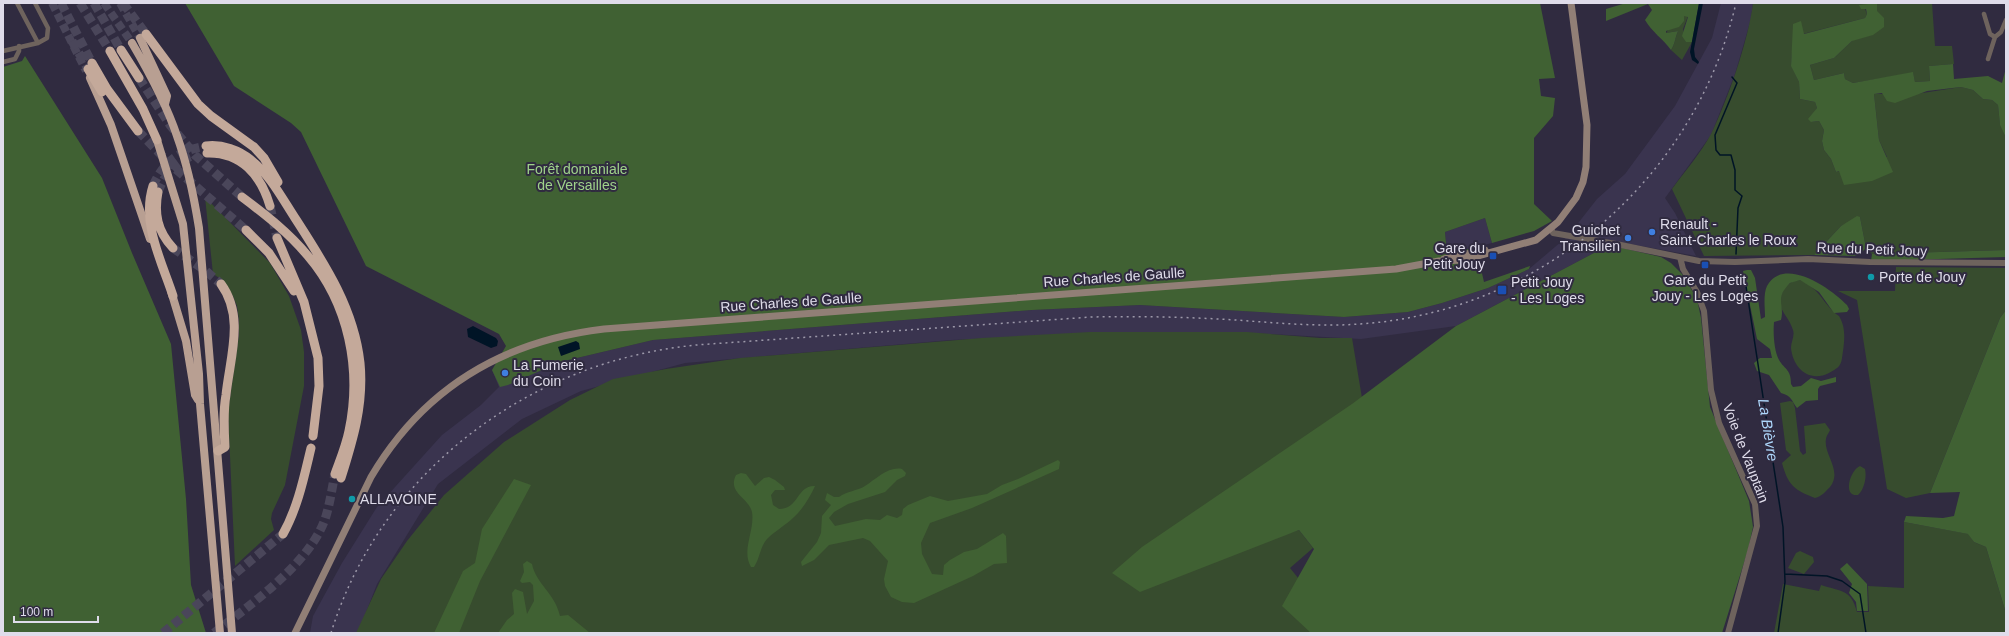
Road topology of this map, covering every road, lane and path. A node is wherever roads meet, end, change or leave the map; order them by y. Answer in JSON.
{"nodes":[{"id":1,"x":17,"y":3,"type":"edge"},
{"id":2,"x":35,"y":3,"type":"edge"},
{"id":3,"x":1571,"y":3,"type":"edge"},
{"id":4,"x":1984,"y":14,"type":"dead end"},
{"id":5,"x":2006,"y":20,"type":"edge"},
{"id":6,"x":143,"y":36,"type":"joint"},
{"id":7,"x":1995,"y":37,"type":"junction"},
{"id":8,"x":38,"y":43,"type":"junction"},
{"id":9,"x":132,"y":43,"type":"tunnel mouth"},
{"id":10,"x":18,"y":46,"type":"junction"},
{"id":11,"x":121,"y":50,"type":"tunnel mouth"},
{"id":12,"x":3,"y":51,"type":"edge"},
{"id":13,"x":110,"y":51,"type":"tunnel mouth"},
{"id":14,"x":1988,"y":59,"type":"dead end"},
{"id":15,"x":3,"y":62,"type":"edge"},
{"id":16,"x":89,"y":68,"type":"joint"},
{"id":17,"x":139,"y":78,"type":"tunnel mouth"},
{"id":18,"x":165,"y":104,"type":"junction"},
{"id":19,"x":137,"y":133,"type":"tunnel mouth"},
{"id":20,"x":157,"y":140,"type":"joint"},
{"id":21,"x":242,"y":197,"type":"tunnel mouth"},
{"id":22,"x":270,"y":206,"type":"tunnel mouth"},
{"id":23,"x":1551,"y":228,"type":"junction"},
{"id":24,"x":246,"y":230,"type":"tunnel mouth"},
{"id":25,"x":277,"y":238,"type":"tunnel mouth"},
{"id":26,"x":172,"y":248,"type":"tunnel mouth"},
{"id":27,"x":314,"y":248,"type":"junction"},
{"id":28,"x":1680,"y":257,"type":"junction"},
{"id":29,"x":2006,"y":263,"type":"edge"},
{"id":30,"x":221,"y":284,"type":"tunnel mouth"},
{"id":31,"x":173,"y":296,"type":"junction"},
{"id":32,"x":313,"y":336,"type":"junction"},
{"id":33,"x":200,"y":404,"type":"junction"},
{"id":34,"x":314,"y":436,"type":"dead end"},
{"id":35,"x":312,"y":448,"type":"dead end"},
{"id":36,"x":218,"y":451,"type":"junction"},
{"id":37,"x":283,"y":534,"type":"tunnel mouth"},
{"id":38,"x":218,"y":593,"type":"junction"},
{"id":39,"x":216,"y":633,"type":"edge"},
{"id":40,"x":220,"y":633,"type":"edge"},
{"id":41,"x":232,"y":633,"type":"edge"},
{"id":42,"x":295,"y":633,"type":"edge"},
{"id":43,"x":1728,"y":633,"type":"edge"}],
"edges":[{"from":1,"to":8,"type":"street"},
{"from":2,"to":8,"type":"street"},
{"from":3,"to":23,"type":"main road","name":"Rue Charles de Gaulle"},
{"from":4,"to":7,"type":"street"},
{"from":5,"to":7,"type":"street"},
{"from":6,"to":18,"type":"highway"},
{"from":6,"to":27,"type":"highway"},
{"from":7,"to":14,"type":"street"},
{"from":8,"to":10,"type":"street"},
{"from":9,"to":18,"type":"highway"},
{"from":10,"to":12,"type":"street"},
{"from":10,"to":15,"type":"street"},
{"from":11,"to":17,"type":"highway"},
{"from":13,"to":20,"type":"highway"},
{"from":16,"to":19,"type":"highway"},
{"from":16,"to":31,"type":"highway"},
{"from":18,"to":36,"type":"highway"},
{"from":20,"to":33,"type":"highway"},
{"from":21,"to":27,"type":"highway"},
{"from":22,"to":27,"type":"highway"},
{"from":23,"to":28,"type":"street","name":"Rue du Petit Jouy"},
{"from":23,"to":42,"type":"main road","name":"Rue Charles de Gaulle"},
{"from":24,"to":32,"type":"highway"},
{"from":25,"to":32,"type":"highway"},
{"from":26,"to":31,"type":"highway"},
{"from":28,"to":29,"type":"street","name":"Rue du Petit Jouy"},
{"from":28,"to":43,"type":"street","name":"Voie de Vauptain"},
{"from":30,"to":36,"type":"highway"},
{"from":31,"to":33,"type":"highway"},
{"from":32,"to":34,"type":"highway"},
{"from":33,"to":38,"type":"highway"},
{"from":35,"to":37,"type":"highway"},
{"from":36,"to":41,"type":"highway"},
{"from":38,"to":39,"type":"highway"},
{"from":38,"to":40,"type":"highway"}]}
